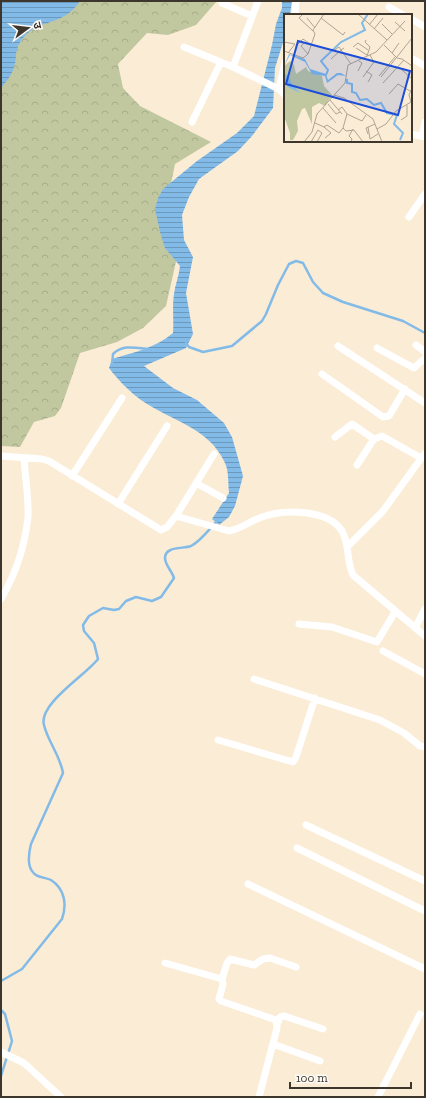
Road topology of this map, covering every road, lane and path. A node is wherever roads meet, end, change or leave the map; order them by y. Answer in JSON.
{"nodes":[{"id":1,"x":258,"y":1,"type":"edge"},
{"id":2,"x":296,"y":1,"type":"edge"},
{"id":3,"x":222,"y":3,"type":"dead end"},
{"id":4,"x":388,"y":7,"type":"dead end"},
{"id":5,"x":295,"y":14,"type":"edge"},
{"id":6,"x":401,"y":14,"type":"edge"},
{"id":7,"x":252,"y":16,"type":"junction"},
{"id":8,"x":412,"y":20,"type":"edge"},
{"id":9,"x":425,"y":26,"type":"edge"},
{"id":10,"x":184,"y":47,"type":"dead end"},
{"id":11,"x":412,"y":59,"type":"edge"},
{"id":12,"x":221,"y":62,"type":"junction"},
{"id":13,"x":284,"y":65,"type":"edge"},
{"id":14,"x":425,"y":66,"type":"edge"},
{"id":15,"x":234,"y":67,"type":"junction"},
{"id":16,"x":277,"y":88,"type":"junction"},
{"id":17,"x":284,"y":94,"type":"edge"},
{"id":18,"x":192,"y":122,"type":"dead end"},
{"id":19,"x":425,"y":122,"type":"edge"},
{"id":20,"x":412,"y":134,"type":"edge"},
{"id":21,"x":424,"y":136,"type":"edge"},
{"id":22,"x":425,"y":194,"type":"edge"},
{"id":23,"x":409,"y":217,"type":"dead end"},
{"id":24,"x":416,"y":345,"type":"dead end"},
{"id":25,"x":338,"y":346,"type":"dead end"},
{"id":26,"x":377,"y":348,"type":"dead end"},
{"id":27,"x":425,"y":352,"type":"edge"},
{"id":28,"x":425,"y":358,"type":"edge"},
{"id":29,"x":322,"y":374,"type":"dead end"},
{"id":30,"x":405,"y":389,"type":"junction"},
{"id":31,"x":122,"y":398,"type":"dead end"},
{"id":32,"x":425,"y":403,"type":"edge"},
{"id":33,"x":167,"y":426,"type":"dead end"},
{"id":34,"x":335,"y":437,"type":"dead end"},
{"id":35,"x":374,"y":439,"type":"junction"},
{"id":36,"x":214,"y":454,"type":"dead end"},
{"id":37,"x":1,"y":456,"type":"edge"},
{"id":38,"x":423,"y":456,"type":"edge"},
{"id":39,"x":24,"y":458,"type":"junction"},
{"id":40,"x":357,"y":465,"type":"dead end"},
{"id":41,"x":72,"y":476,"type":"junction"},
{"id":42,"x":196,"y":483,"type":"junction"},
{"id":43,"x":223,"y":498,"type":"dead end"},
{"id":44,"x":118,"y":504,"type":"junction"},
{"id":45,"x":176,"y":516,"type":"junction"},
{"id":46,"x":348,"y":546,"type":"junction"},
{"id":47,"x":1,"y":600,"type":"edge"},
{"id":48,"x":425,"y":609,"type":"edge"},
{"id":49,"x":395,"y":612,"type":"junction"},
{"id":50,"x":299,"y":624,"type":"dead end"},
{"id":51,"x":415,"y":628,"type":"junction"},
{"id":52,"x":425,"y":636,"type":"edge"},
{"id":53,"x":383,"y":651,"type":"dead end"},
{"id":54,"x":425,"y":674,"type":"edge"},
{"id":55,"x":254,"y":679,"type":"dead end"},
{"id":56,"x":315,"y":698,"type":"junction"},
{"id":57,"x":218,"y":740,"type":"dead end"},
{"id":58,"x":425,"y":747,"type":"edge"},
{"id":59,"x":306,"y":825,"type":"dead end"},
{"id":60,"x":297,"y":848,"type":"dead end"},
{"id":61,"x":425,"y":881,"type":"edge"},
{"id":62,"x":248,"y":884,"type":"dead end"},
{"id":63,"x":425,"y":912,"type":"edge"},
{"id":64,"x":165,"y":964,"type":"dead end"},
{"id":65,"x":296,"y":967,"type":"dead end"},
{"id":66,"x":425,"y":969,"type":"edge"},
{"id":67,"x":222,"y":979,"type":"junction"},
{"id":68,"x":420,"y":1014,"type":"dead end"},
{"id":69,"x":278,"y":1023,"type":"junction"},
{"id":70,"x":322,"y":1028,"type":"dead end"},
{"id":71,"x":273,"y":1044,"type":"junction"},
{"id":72,"x":1,"y":1052,"type":"edge"},
{"id":73,"x":320,"y":1061,"type":"dead end"},
{"id":74,"x":61,"y":1097,"type":"edge"},
{"id":75,"x":259,"y":1097,"type":"edge"},
{"id":76,"x":378,"y":1097,"type":"edge"}],
"edges":[{"from":1,"to":7,"type":"street"},
{"from":2,"to":5,"type":"street"},
{"from":3,"to":7,"type":"street"},
{"from":4,"to":6,"type":"street"},
{"from":7,"to":15,"type":"street"},
{"from":8,"to":9,"type":"street"},
{"from":10,"to":12,"type":"street"},
{"from":11,"to":14,"type":"street"},
{"from":12,"to":15,"type":"street"},
{"from":12,"to":18,"type":"street"},
{"from":13,"to":16,"type":"street"},
{"from":15,"to":16,"type":"street"},
{"from":16,"to":17,"type":"street"},
{"from":19,"to":21,"type":"street"},
{"from":20,"to":21,"type":"street"},
{"from":22,"to":23,"type":"street"},
{"from":24,"to":27,"type":"street"},
{"from":25,"to":30,"type":"street"},
{"from":26,"to":28,"type":"street"},
{"from":29,"to":30,"type":"street"},
{"from":30,"to":32,"type":"street"},
{"from":31,"to":41,"type":"street"},
{"from":33,"to":44,"type":"street"},
{"from":34,"to":35,"type":"street"},
{"from":35,"to":38,"type":"street"},
{"from":35,"to":40,"type":"street"},
{"from":36,"to":42,"type":"street"},
{"from":37,"to":39,"type":"street"},
{"from":38,"to":46,"type":"street"},
{"from":39,"to":41,"type":"street"},
{"from":39,"to":47,"type":"street"},
{"from":41,"to":44,"type":"street"},
{"from":42,"to":43,"type":"street"},
{"from":42,"to":45,"type":"street"},
{"from":44,"to":45,"type":"street"},
{"from":45,"to":46,"type":"street"},
{"from":46,"to":49,"type":"street"},
{"from":48,"to":51,"type":"street"},
{"from":49,"to":50,"type":"street"},
{"from":49,"to":51,"type":"street"},
{"from":51,"to":52,"type":"street"},
{"from":53,"to":54,"type":"street"},
{"from":55,"to":56,"type":"street"},
{"from":56,"to":57,"type":"street"},
{"from":56,"to":58,"type":"street"},
{"from":59,"to":61,"type":"street"},
{"from":60,"to":63,"type":"street"},
{"from":62,"to":66,"type":"street"},
{"from":64,"to":67,"type":"street"},
{"from":65,"to":67,"type":"street"},
{"from":67,"to":69,"type":"street"},
{"from":68,"to":76,"type":"street"},
{"from":69,"to":70,"type":"street"},
{"from":69,"to":71,"type":"street"},
{"from":71,"to":73,"type":"street"},
{"from":71,"to":75,"type":"street"},
{"from":72,"to":74,"type":"street"}]}
